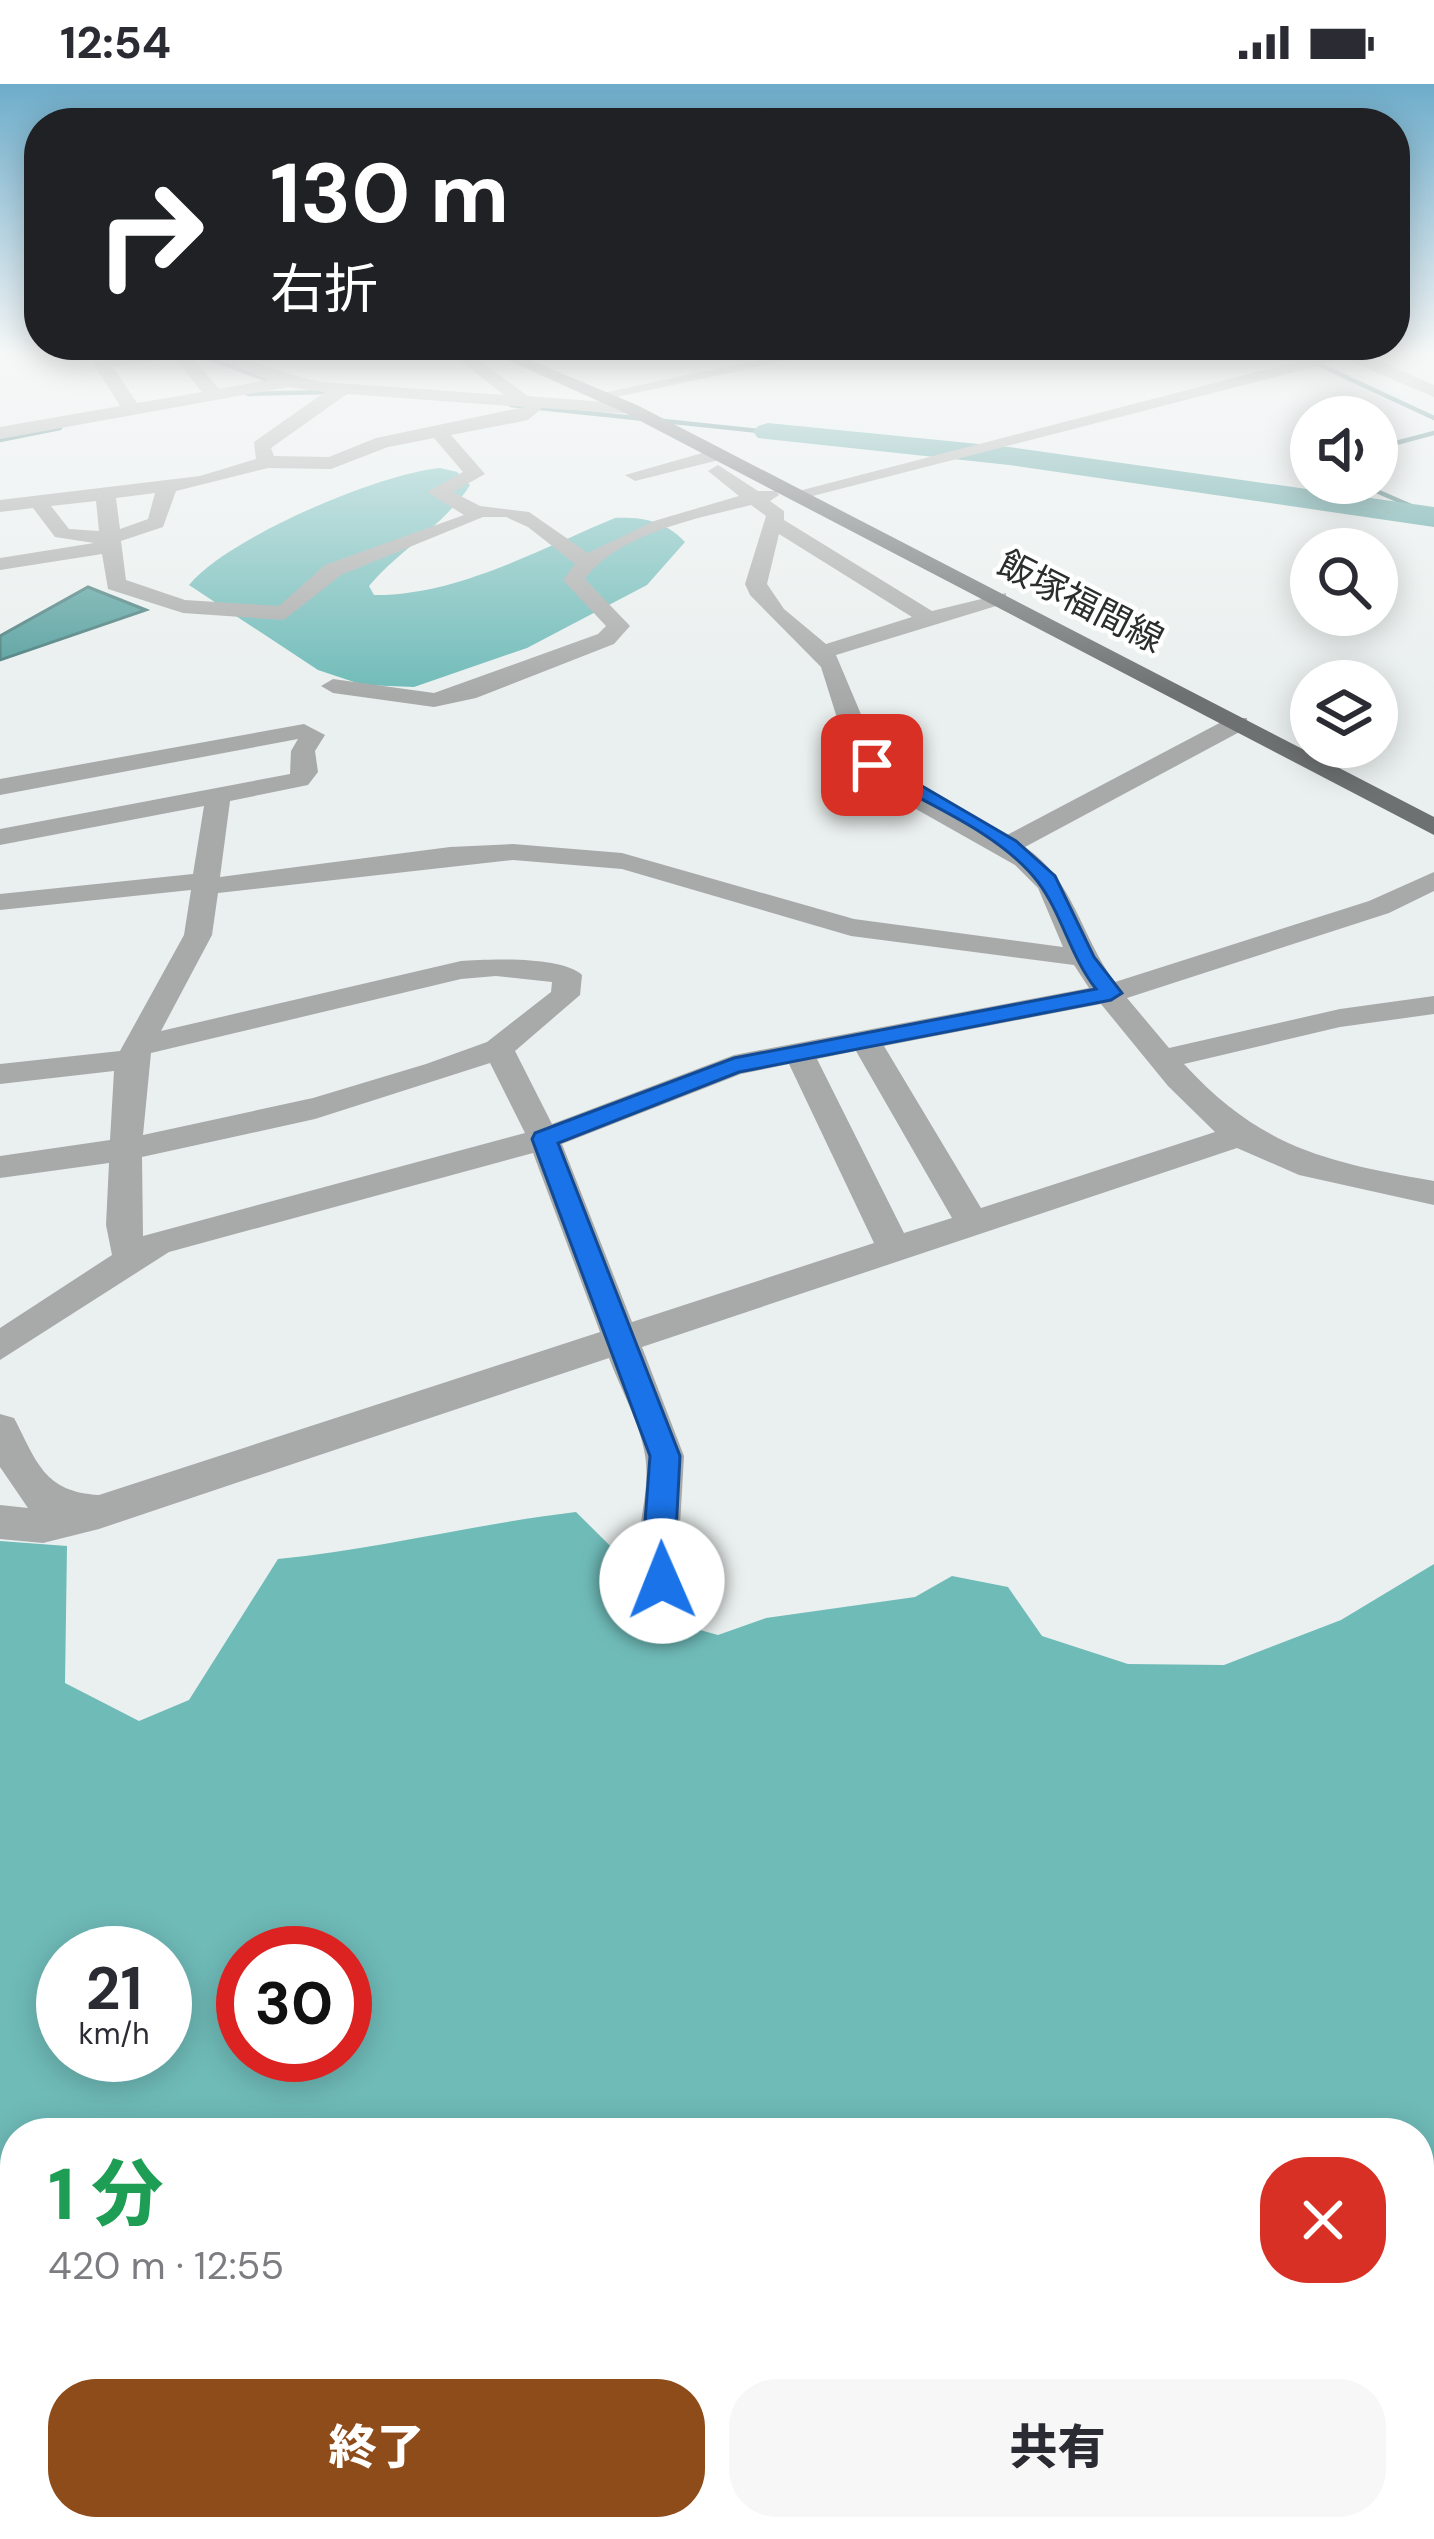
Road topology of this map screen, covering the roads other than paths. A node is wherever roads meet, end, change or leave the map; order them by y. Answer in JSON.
{"nodes":[{"id":1,"x":248,"y":467,"type":"edge"},
{"id":2,"x":469,"y":467,"type":"edge"},
{"id":3,"x":694,"y":467,"type":"edge"},
{"id":4,"x":723,"y":467,"type":"edge"},
{"id":5,"x":729,"y":467,"type":"edge"},
{"id":6,"x":753,"y":467,"type":"edge"},
{"id":7,"x":897,"y":467,"type":"edge"},
{"id":8,"x":475,"y":474,"type":"junction"},
{"id":9,"x":635,"y":475,"type":"dead end"},
{"id":10,"x":167,"y":486,"type":"junction"},
{"id":11,"x":801,"y":491,"type":"junction"},
{"id":12,"x":106,"y":493,"type":"junction"},
{"id":13,"x":755,"y":498,"type":"junction"},
{"id":14,"x":38,"y":501,"type":"junction"},
{"id":15,"x":0,"y":506,"type":"edge"},
{"id":16,"x":477,"y":512,"type":"junction"},
{"id":17,"x":772,"y":522,"type":"junction"},
{"id":18,"x":547,"y":529,"type":"junction"},
{"id":19,"x":107,"y":542,"type":"junction"},
{"id":20,"x":584,"y":561,"type":"junction"},
{"id":21,"x":0,"y":564,"type":"edge"},
{"id":22,"x":998,"y":598,"type":"junction"},
{"id":23,"x":932,"y":621,"type":"junction"},
{"id":24,"x":822,"y":652,"type":"junction"},
{"id":25,"x":333,"y":686,"type":"dead end"},
{"id":26,"x":1238,"y":723,"type":"junction"},
{"id":27,"x":1290,"y":732,"type":"edge"},
{"id":28,"x":1361,"y":768,"type":"edge"},
{"id":29,"x":0,"y":787,"type":"edge"},
{"id":30,"x":218,"y":797,"type":"junction"},
{"id":31,"x":1434,"y":806,"type":"edge"},
{"id":32,"x":1434,"y":827,"type":"edge"},
{"id":33,"x":0,"y":837,"type":"edge"},
{"id":34,"x":1009,"y":845,"type":"junction"},
{"id":35,"x":1434,"y":880,"type":"edge"},
{"id":36,"x":207,"y":885,"type":"junction"},
{"id":37,"x":0,"y":902,"type":"edge"},
{"id":38,"x":1083,"y":958,"type":"junction"},
{"id":39,"x":1111,"y":993,"type":"junction"},
{"id":40,"x":1434,"y":1006,"type":"edge"},
{"id":41,"x":864,"y":1039,"type":"junction"},
{"id":42,"x":498,"y":1049,"type":"junction"},
{"id":43,"x":798,"y":1052,"type":"junction"},
{"id":44,"x":136,"y":1053,"type":"junction"},
{"id":45,"x":1165,"y":1059,"type":"junction"},
{"id":46,"x":0,"y":1074,"type":"edge"},
{"id":47,"x":1240,"y":1135,"type":"junction"},
{"id":48,"x":544,"y":1139,"type":"junction"},
{"id":49,"x":126,"y":1152,"type":"junction"},
{"id":50,"x":0,"y":1167,"type":"edge"},
{"id":51,"x":1434,"y":1193,"type":"edge"},
{"id":52,"x":973,"y":1224,"type":"junction"},
{"id":53,"x":896,"y":1251,"type":"junction"},
{"id":54,"x":131,"y":1260,"type":"junction"},
{"id":55,"x":622,"y":1342,"type":"junction"},
{"id":56,"x":0,"y":1346,"type":"edge"},
{"id":57,"x":0,"y":1429,"type":"edge"},
{"id":58,"x":99,"y":1511,"type":"junction"},
{"id":59,"x":0,"y":1522,"type":"edge"},
{"id":60,"x":662,"y":1581,"type":"dead end"}],
"edges":[{"from":1,"to":10,"type":"street"},
{"from":2,"to":8,"type":"street"},
{"from":3,"to":9,"type":"street"},
{"from":4,"to":13,"type":"street"},
{"from":5,"to":11,"type":"main road","name":"飯塚福間線"},
{"from":6,"to":11,"type":"main road","name":"飯塚福間線"},
{"from":7,"to":11,"type":"street"},
{"from":8,"to":16,"type":"street"},
{"from":8,"to":18,"type":"street"},
{"from":10,"to":12,"type":"street"},
{"from":10,"to":19,"type":"street"},
{"from":11,"to":13,"type":"street"},
{"from":11,"to":22,"type":"main road","name":"飯塚福間線"},
{"from":11,"to":27,"type":"main road","name":"飯塚福間線"},
{"from":12,"to":14,"type":"street"},
{"from":12,"to":19,"type":"street"},
{"from":13,"to":17,"type":"street"},
{"from":13,"to":20,"type":"street"},
{"from":14,"to":15,"type":"street"},
{"from":14,"to":19,"type":"street"},
{"from":16,"to":18,"type":"street"},
{"from":16,"to":19,"type":"street"},
{"from":17,"to":23,"type":"street"},
{"from":17,"to":24,"type":"street"},
{"from":18,"to":20,"type":"street"},
{"from":19,"to":21,"type":"street"},
{"from":20,"to":25,"type":"street"},
{"from":22,"to":23,"type":"street"},
{"from":22,"to":26,"type":"main road","name":"飯塚福間線"},
{"from":23,"to":24,"type":"street"},
{"from":24,"to":34,"type":"street"},
{"from":26,"to":32,"type":"main road","name":"飯塚福間線"},
{"from":26,"to":34,"type":"street"},
{"from":28,"to":31,"type":"main road"},
{"from":29,"to":30,"type":"street"},
{"from":30,"to":33,"type":"street"},
{"from":30,"to":36,"type":"street"},
{"from":34,"to":38,"type":"street"},
{"from":35,"to":39,"type":"street"},
{"from":36,"to":37,"type":"street"},
{"from":36,"to":38,"type":"street"},
{"from":36,"to":44,"type":"street"},
{"from":38,"to":39,"type":"street"},
{"from":39,"to":41,"type":"street"},
{"from":39,"to":45,"type":"street"},
{"from":40,"to":45,"type":"street"},
{"from":41,"to":43,"type":"street"},
{"from":41,"to":52,"type":"street"},
{"from":42,"to":44,"type":"street"},
{"from":42,"to":48,"type":"street"},
{"from":42,"to":49,"type":"street"},
{"from":43,"to":48,"type":"street"},
{"from":43,"to":53,"type":"street"},
{"from":44,"to":46,"type":"street"},
{"from":44,"to":49,"type":"street"},
{"from":45,"to":47,"type":"street"},
{"from":47,"to":51,"type":"street"},
{"from":47,"to":52,"type":"street"},
{"from":48,"to":54,"type":"street"},
{"from":48,"to":55,"type":"street"},
{"from":49,"to":50,"type":"street"},
{"from":49,"to":54,"type":"street"},
{"from":52,"to":53,"type":"street"},
{"from":53,"to":55,"type":"street"},
{"from":54,"to":56,"type":"street"},
{"from":55,"to":58,"type":"street"},
{"from":55,"to":60,"type":"street"},
{"from":57,"to":58,"type":"street"},
{"from":58,"to":59,"type":"street"}]}
